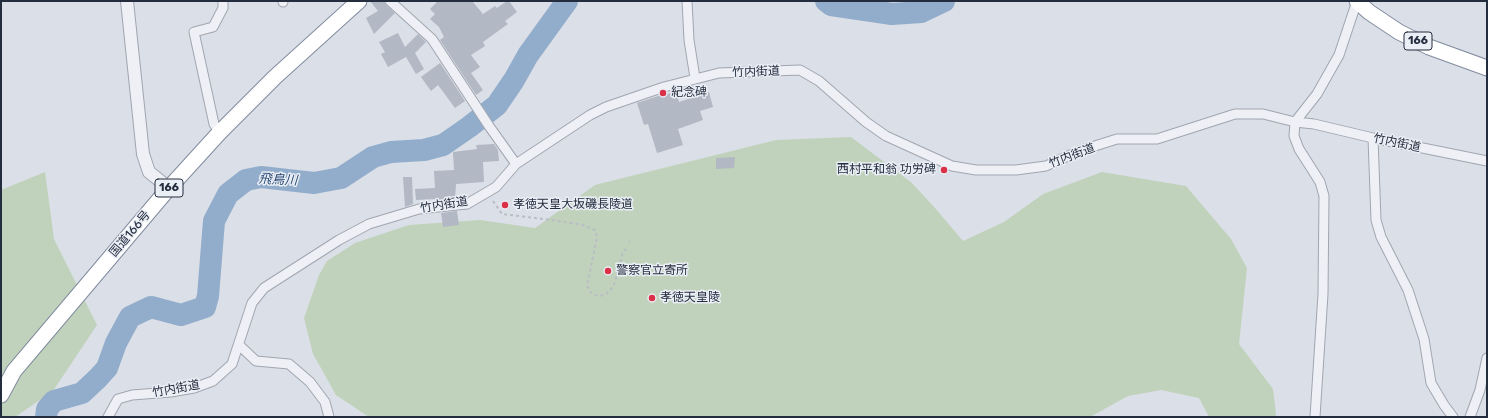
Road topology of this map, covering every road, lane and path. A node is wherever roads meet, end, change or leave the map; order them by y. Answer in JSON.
{"nodes":[{"id":1,"x":127,"y":1,"type":"edge"},
{"id":2,"x":223,"y":1,"type":"edge"},
{"id":3,"x":359,"y":1,"type":"edge"},
{"id":4,"x":390,"y":1,"type":"edge"},
{"id":5,"x":687,"y":1,"type":"edge"},
{"id":6,"x":1357,"y":1,"type":"edge"},
{"id":7,"x":1487,"y":68,"type":"edge"},
{"id":8,"x":695,"y":78,"type":"junction"},
{"id":9,"x":1295,"y":122,"type":"junction"},
{"id":10,"x":220,"y":132,"type":"junction"},
{"id":11,"x":1373,"y":138,"type":"junction"},
{"id":12,"x":1487,"y":161,"type":"edge"},
{"id":13,"x":516,"y":164,"type":"junction"},
{"id":14,"x":169,"y":188,"type":"junction"},
{"id":15,"x":487,"y":193,"type":"junction"},
{"id":16,"x":627,"y":248,"type":"dead end"},
{"id":17,"x":239,"y":345,"type":"junction"},
{"id":18,"x":1487,"y":358,"type":"edge"},
{"id":19,"x":1480,"y":390,"type":"junction"},
{"id":20,"x":1,"y":395,"type":"edge"},
{"id":21,"x":1487,"y":397,"type":"edge"},
{"id":22,"x":108,"y":417,"type":"edge"},
{"id":23,"x":330,"y":417,"type":"edge"},
{"id":24,"x":1315,"y":417,"type":"edge"},
{"id":25,"x":1453,"y":417,"type":"edge"},
{"id":26,"x":1470,"y":417,"type":"edge"}],
"edges":[{"from":1,"to":14,"type":"street"},
{"from":2,"to":10,"type":"street"},
{"from":3,"to":10,"type":"highway","name":"国道166号","number":"166"},
{"from":4,"to":13,"type":"street"},
{"from":5,"to":8,"type":"street"},
{"from":6,"to":7,"type":"highway","number":"166"},
{"from":6,"to":9,"type":"street"},
{"from":8,"to":9,"type":"street","name":"竹内街道"},
{"from":8,"to":13,"type":"street","name":"竹内街道"},
{"from":9,"to":11,"type":"street","name":"竹内街道"},
{"from":9,"to":24,"type":"street"},
{"from":10,"to":14,"type":"highway","name":"国道166号","number":"166"},
{"from":11,"to":12,"type":"street","name":"竹内街道"},
{"from":11,"to":25,"type":"street"},
{"from":13,"to":15,"type":"street","name":"竹内街道"},
{"from":14,"to":20,"type":"highway","name":"国道166号","number":"166"},
{"from":15,"to":16,"type":"path"},
{"from":15,"to":17,"type":"street","name":"竹内街道"},
{"from":17,"to":22,"type":"street","name":"竹内街道"},
{"from":17,"to":23,"type":"street"},
{"from":18,"to":19,"type":"street"},
{"from":19,"to":21,"type":"street"},
{"from":19,"to":26,"type":"street"}]}
